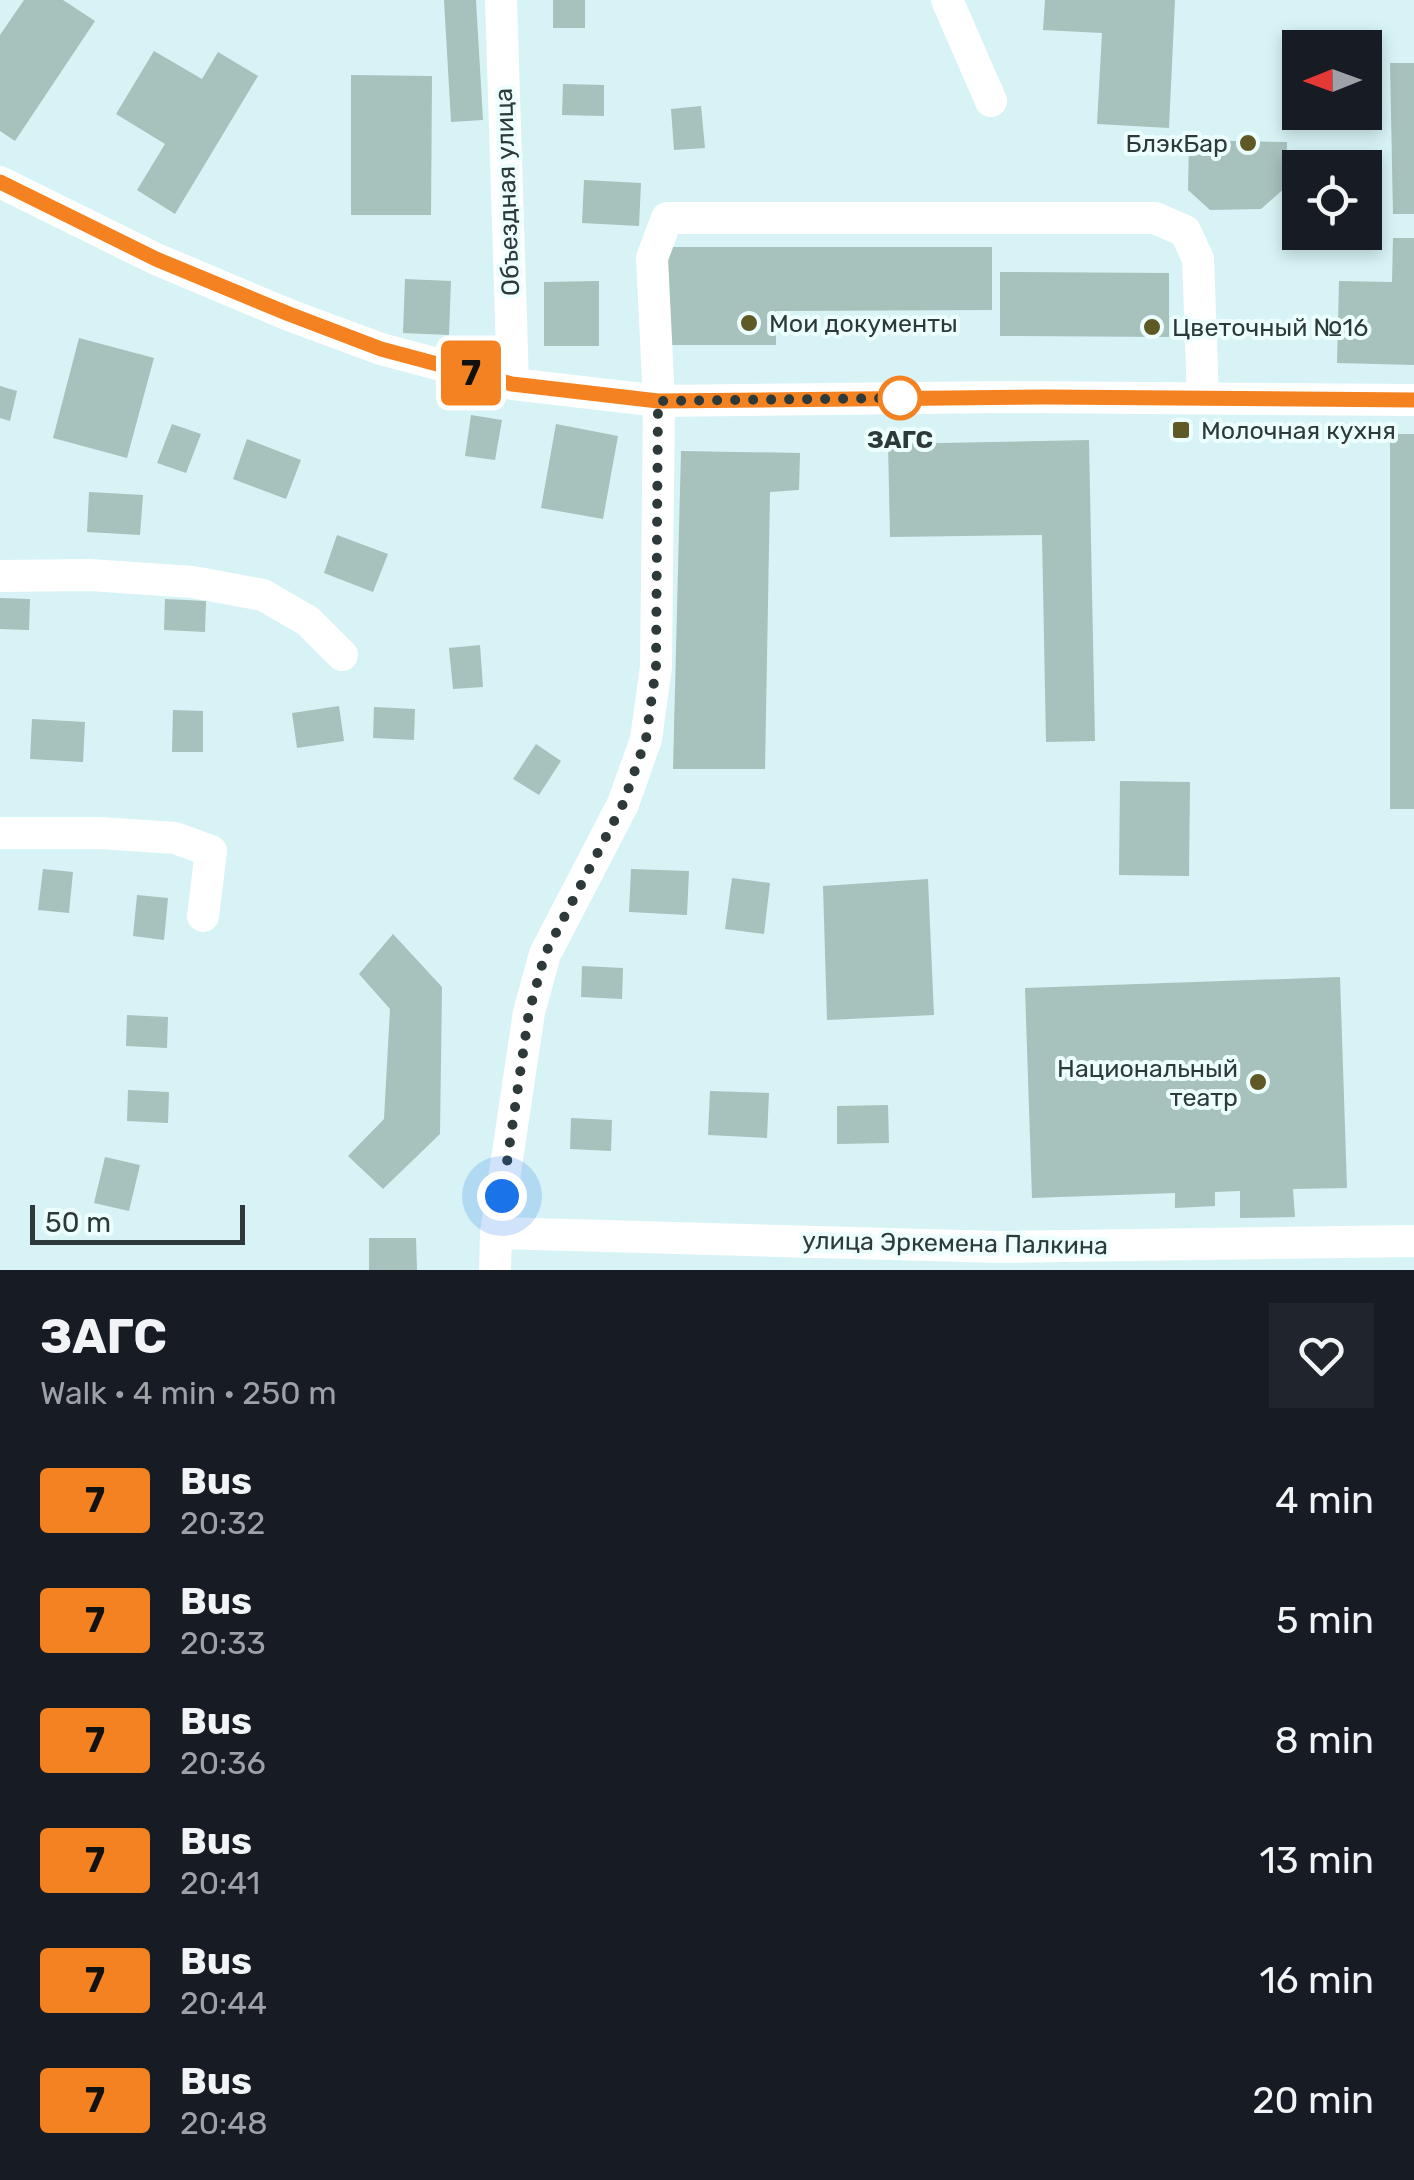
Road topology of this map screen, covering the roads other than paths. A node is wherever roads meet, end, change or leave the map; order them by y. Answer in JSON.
{"nodes":[{"id":1,"x":501,"y":0,"type":"edge"},
{"id":2,"x":947,"y":0,"type":"edge"},
{"id":3,"x":991,"y":101,"type":"dead end"},
{"id":4,"x":4,"y":183,"type":"edge"},
{"id":5,"x":512,"y":384,"type":"junction"},
{"id":6,"x":1203,"y":397,"type":"junction"},
{"id":7,"x":1414,"y":400,"type":"edge"},
{"id":8,"x":658,"y":401,"type":"junction"},
{"id":9,"x":0,"y":576,"type":"edge"},
{"id":10,"x":342,"y":656,"type":"dead end"},
{"id":11,"x":0,"y":834,"type":"edge"},
{"id":12,"x":203,"y":916,"type":"dead end"},
{"id":13,"x":496,"y":1233,"type":"junction"},
{"id":14,"x":1414,"y":1242,"type":"edge"},
{"id":15,"x":1001,"y":1258,"type":"edge"},
{"id":16,"x":495,"y":1270,"type":"edge"}],
"edges":[{"from":1,"to":5,"type":"street","name":"Объездная улица"},
{"from":2,"to":3,"type":"street"},
{"from":4,"to":5,"type":"street"},
{"from":5,"to":8,"type":"street"},
{"from":6,"to":7,"type":"street"},
{"from":6,"to":8,"type":"street"},
{"from":6,"to":8,"type":"street"},
{"from":8,"to":13,"type":"street"},
{"from":9,"to":10,"type":"street"},
{"from":11,"to":12,"type":"street"},
{"from":13,"to":15,"type":"street","name":"улица Эркемена Палкина"},
{"from":13,"to":16,"type":"street"},
{"from":14,"to":15,"type":"street","name":"улица Эркемена Палкина"}]}
